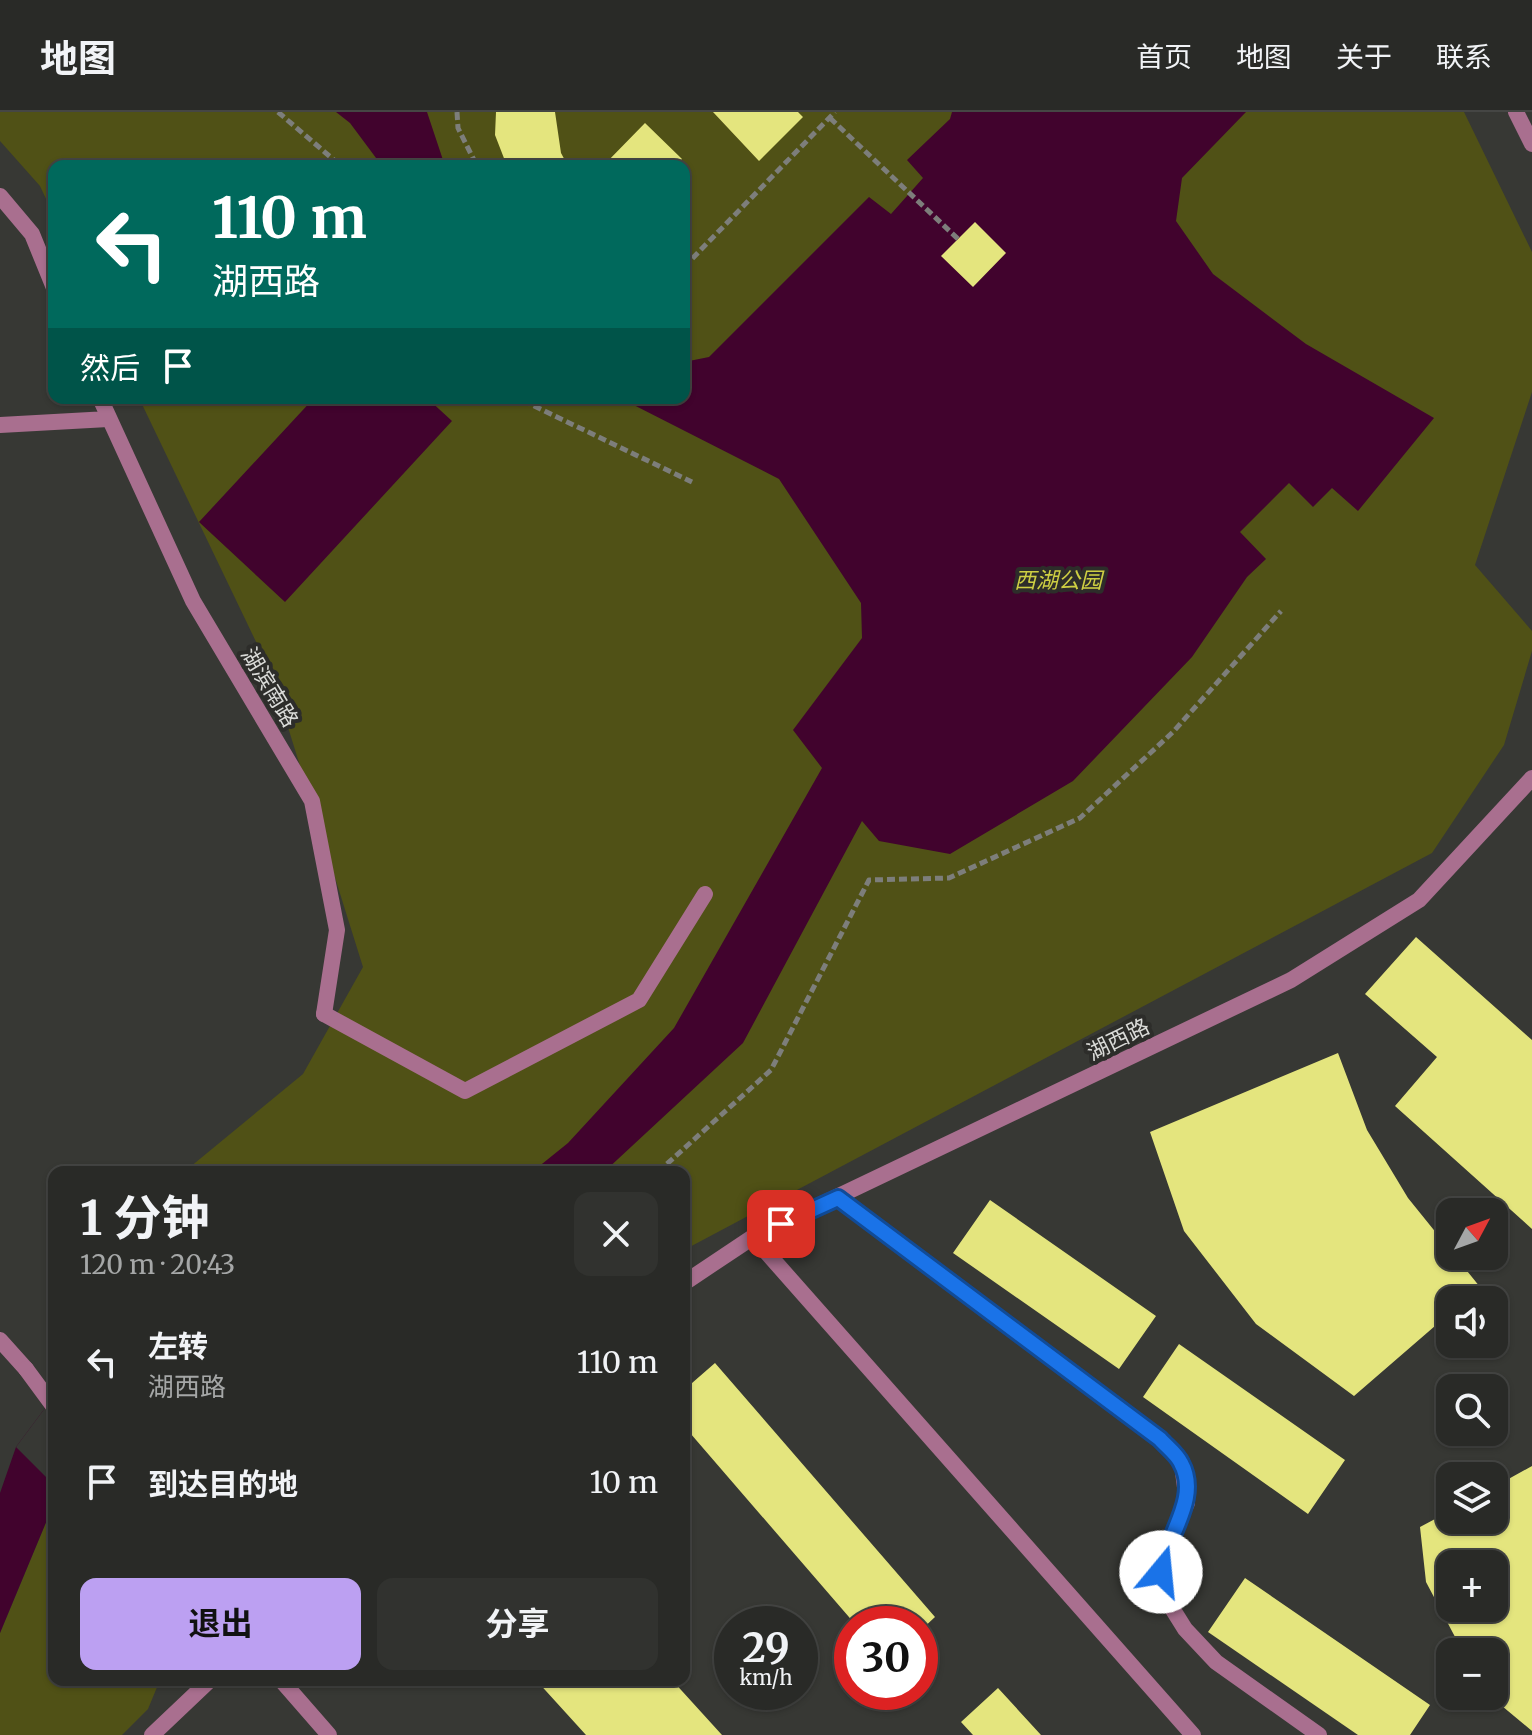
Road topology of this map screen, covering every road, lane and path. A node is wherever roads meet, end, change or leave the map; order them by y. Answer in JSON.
{"nodes":[{"id":1,"x":278,"y":112,"type":"edge"},
{"id":2,"x":457,"y":112,"type":"edge"},
{"id":3,"x":835,"y":112,"type":"edge"},
{"id":4,"x":1516,"y":112,"type":"edge"},
{"id":5,"x":830,"y":118,"type":"junction"},
{"id":6,"x":1532,"y":144,"type":"edge"},
{"id":7,"x":334,"y":160,"type":"edge"},
{"id":8,"x":474,"y":160,"type":"edge"},
{"id":9,"x":0,"y":196,"type":"edge"},
{"id":10,"x":958,"y":239,"type":"dead end"},
{"id":11,"x":690,"y":261,"type":"edge"},
{"id":12,"x":48,"y":273,"type":"edge"},
{"id":13,"x":102,"y":404,"type":"edge"},
{"id":14,"x":530,"y":404,"type":"edge"},
{"id":15,"x":108,"y":419,"type":"junction"},
{"id":16,"x":0,"y":425,"type":"edge"},
{"id":17,"x":692,"y":482,"type":"dead end"},
{"id":18,"x":1281,"y":611,"type":"dead end"},
{"id":19,"x":1532,"y":778,"type":"edge"},
{"id":20,"x":705,"y":894,"type":"dead end"},
{"id":21,"x":665,"y":1166,"type":"edge"},
{"id":22,"x":838,"y":1198,"type":"junction"},
{"id":23,"x":753,"y":1237,"type":"junction"},
{"id":24,"x":690,"y":1279,"type":"edge"},
{"id":25,"x":0,"y":1340,"type":"edge"},
{"id":26,"x":48,"y":1400,"type":"edge"},
{"id":27,"x":204,"y":1686,"type":"edge"},
{"id":28,"x":286,"y":1686,"type":"edge"},
{"id":29,"x":152,"y":1735,"type":"edge"},
{"id":30,"x":329,"y":1735,"type":"edge"},
{"id":31,"x":1193,"y":1735,"type":"edge"},
{"id":32,"x":1319,"y":1735,"type":"edge"}],
"edges":[{"from":1,"to":7,"type":"path"},
{"from":2,"to":8,"type":"path"},
{"from":3,"to":5,"type":"path"},
{"from":4,"to":6,"type":"street"},
{"from":5,"to":10,"type":"path"},
{"from":5,"to":11,"type":"path"},
{"from":9,"to":12,"type":"street"},
{"from":13,"to":15,"type":"street","name":"湖滨南路"},
{"from":14,"to":17,"type":"path"},
{"from":15,"to":16,"type":"street"},
{"from":15,"to":20,"type":"street","name":"湖滨南路"},
{"from":18,"to":21,"type":"path"},
{"from":19,"to":22,"type":"street","name":"湖西路"},
{"from":22,"to":23,"type":"street","name":"湖西路"},
{"from":22,"to":32,"type":"street"},
{"from":23,"to":24,"type":"street","name":"湖西路"},
{"from":23,"to":31,"type":"street"},
{"from":25,"to":26,"type":"street"},
{"from":27,"to":29,"type":"street"},
{"from":28,"to":30,"type":"street"}]}
